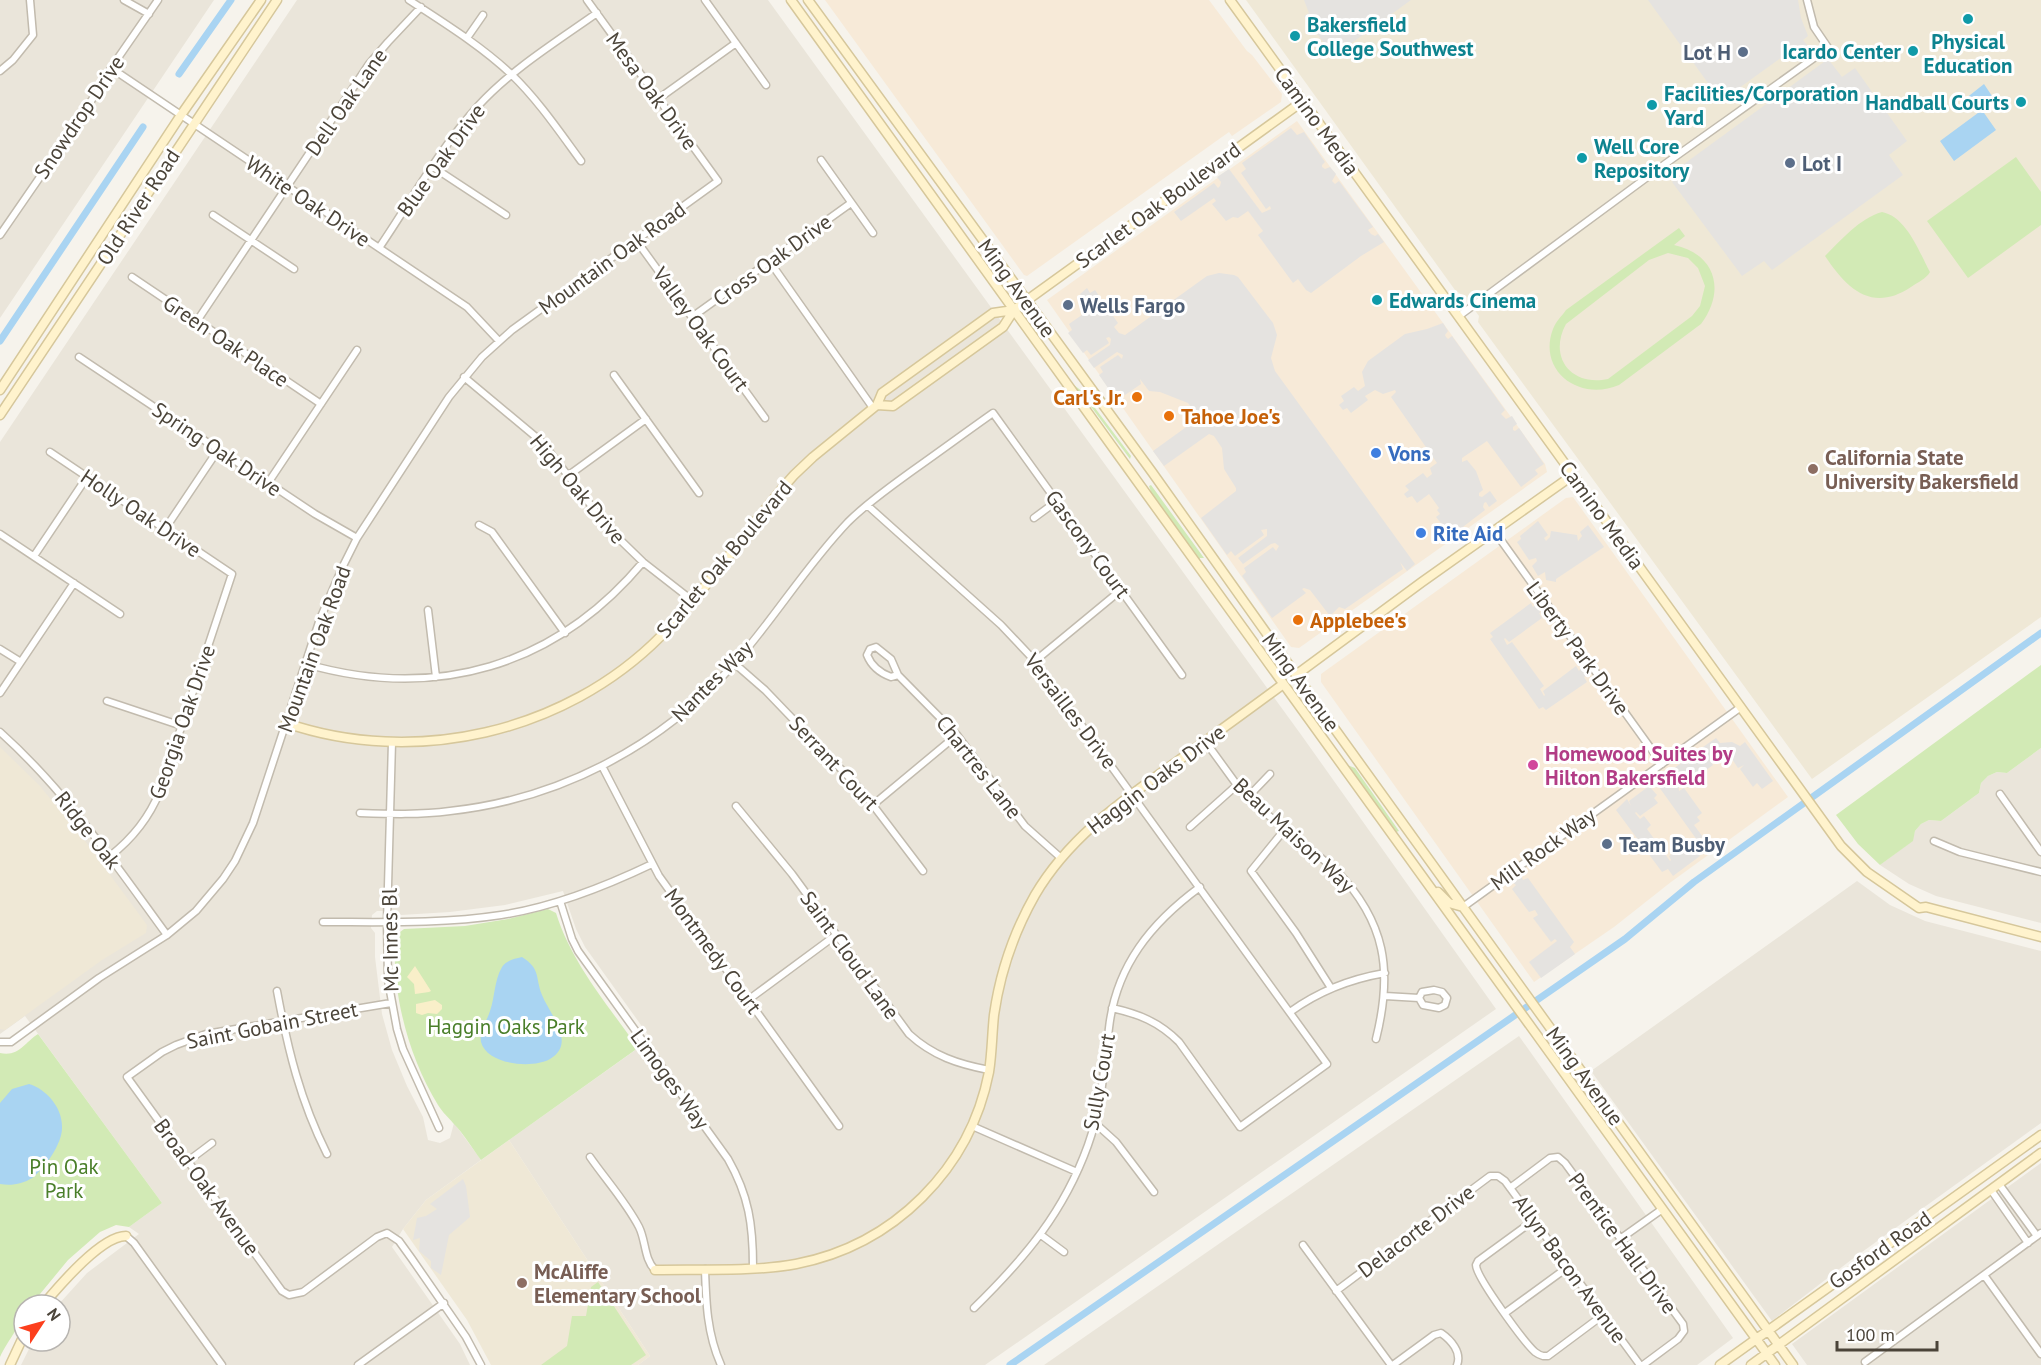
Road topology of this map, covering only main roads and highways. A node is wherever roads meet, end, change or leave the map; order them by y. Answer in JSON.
{"nodes":[{"id":1,"x":261,"y":0,"type":"edge"},
{"id":2,"x":277,"y":0,"type":"edge"},
{"id":3,"x":791,"y":0,"type":"edge"},
{"id":4,"x":808,"y":0,"type":"edge"},
{"id":5,"x":1230,"y":0,"type":"edge"},
{"id":6,"x":1303,"y":101,"type":"junction"},
{"id":7,"x":1026,"y":301,"type":"junction"},
{"id":8,"x":1014,"y":310,"type":"junction"},
{"id":9,"x":0,"y":390,"type":"edge"},
{"id":10,"x":875,"y":407,"type":"junction"},
{"id":11,"x":0,"y":415,"type":"edge"},
{"id":12,"x":1573,"y":476,"type":"junction"},
{"id":13,"x":1296,"y":675,"type":"junction"},
{"id":14,"x":1282,"y":685,"type":"junction"},
{"id":15,"x":286,"y":723,"type":"road end"},
{"id":16,"x":1415,"y":867,"type":"junction"},
{"id":17,"x":1463,"y":907,"type":"junction"},
{"id":18,"x":2041,"y":937,"type":"edge"},
{"id":19,"x":2041,"y":1135,"type":"edge"},
{"id":20,"x":2041,"y":1153,"type":"edge"},
{"id":21,"x":126,"y":1236,"type":"road end"},
{"id":22,"x":655,"y":1270,"type":"road end"},
{"id":23,"x":53,"y":1293,"type":"edge"},
{"id":24,"x":1767,"y":1330,"type":"junction"},
{"id":25,"x":1756,"y":1338,"type":"junction"},
{"id":26,"x":1779,"y":1345,"type":"junction"},
{"id":27,"x":1767,"y":1354,"type":"junction"},
{"id":28,"x":1720,"y":1365,"type":"edge"},
{"id":29,"x":1751,"y":1365,"type":"edge"},
{"id":30,"x":1775,"y":1365,"type":"edge"},
{"id":31,"x":1793,"y":1365,"type":"edge"}],
"edges":[{"from":1,"to":9,"type":"main road","name":"Old River Road"},
{"from":2,"to":11,"type":"main road","name":"Old River Road"},
{"from":3,"to":8,"type":"main road","name":"Ming Avenue"},
{"from":4,"to":7,"type":"main road","name":"Ming Avenue"},
{"from":5,"to":6,"type":"main road","name":"Camino Media"},
{"from":6,"to":7,"type":"main road","name":"Scarlet Oak Boulevard"},
{"from":6,"to":12,"type":"main road","name":"Camino Media"},
{"from":7,"to":8,"type":"main road","name":"Scarlet Oak Boulevard"},
{"from":7,"to":13,"type":"main road","name":"Ming Avenue"},
{"from":8,"to":10,"type":"main road","name":"Scarlet Oak Boulevard"},
{"from":8,"to":10,"type":"main road","name":"Scarlet Oak Boulevard"},
{"from":8,"to":14,"type":"main road","name":"Ming Avenue"},
{"from":10,"to":15,"type":"main road","name":"Scarlet Oak Boulevard"},
{"from":12,"to":13,"type":"main road"},
{"from":12,"to":18,"type":"main road","name":"Camino Media"},
{"from":13,"to":17,"type":"main road","name":"Ming Avenue"},
{"from":14,"to":16,"type":"main road","name":"Ming Avenue"},
{"from":14,"to":22,"type":"main road","name":"Haggin Oaks Drive"},
{"from":16,"to":17,"type":"main road"},
{"from":16,"to":25,"type":"main road","name":"Ming Avenue"},
{"from":17,"to":24,"type":"main road","name":"Ming Avenue"},
{"from":19,"to":24,"type":"main road","name":"Gosford Road"},
{"from":20,"to":26,"type":"main road","name":"Gosford Road"},
{"from":21,"to":23,"type":"main road"},
{"from":24,"to":25,"type":"main road","name":"Gosford Road"},
{"from":24,"to":26,"type":"main road","name":"Ming Avenue"},
{"from":25,"to":27,"type":"main road","name":"Ming Avenue"},
{"from":25,"to":28,"type":"main road","name":"Gosford Road"},
{"from":26,"to":27,"type":"main road","name":"Gosford Road"},
{"from":26,"to":31,"type":"main road","name":"Ming Avenue"},
{"from":27,"to":29,"type":"main road","name":"Gosford Road"},
{"from":27,"to":30,"type":"main road","name":"Ming Avenue"}]}
